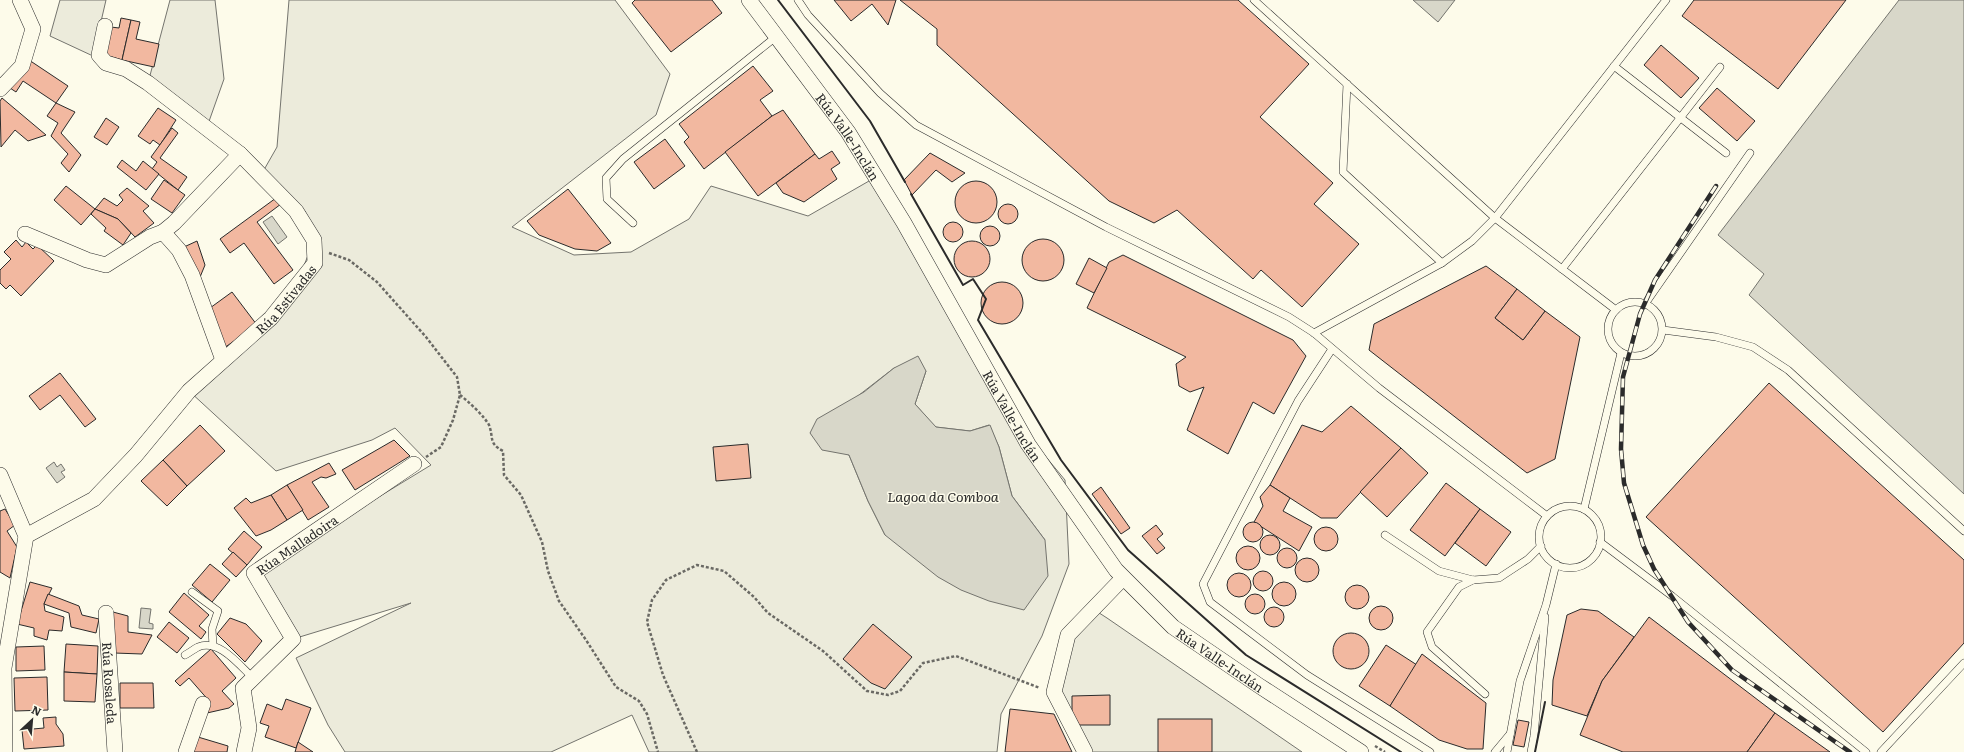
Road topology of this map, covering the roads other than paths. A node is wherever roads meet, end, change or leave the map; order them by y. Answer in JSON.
{"nodes":[{"id":1,"x":20,"y":0,"type":"edge"},
{"id":2,"x":749,"y":0,"type":"edge"},
{"id":3,"x":798,"y":0,"type":"edge"},
{"id":4,"x":1254,"y":0,"type":"edge"},
{"id":5,"x":1666,"y":0,"type":"edge"},
{"id":6,"x":105,"y":26,"type":"dead end"},
{"id":7,"x":777,"y":36,"type":"junction"},
{"id":8,"x":1614,"y":66,"type":"junction"},
{"id":9,"x":1720,"y":67,"type":"dead end"},
{"id":10,"x":1347,"y":84,"type":"junction"},
{"id":11,"x":0,"y":89,"type":"edge"},
{"id":12,"x":1681,"y":118,"type":"junction"},
{"id":13,"x":1726,"y":153,"type":"dead end"},
{"id":14,"x":1750,"y":153,"type":"dead end"},
{"id":15,"x":240,"y":154,"type":"junction"},
{"id":16,"x":1495,"y":218,"type":"junction"},
{"id":17,"x":633,"y":223,"type":"dead end"},
{"id":18,"x":163,"y":232,"type":"junction"},
{"id":19,"x":24,"y":234,"type":"dead end"},
{"id":20,"x":1442,"y":263,"type":"junction"},
{"id":21,"x":1562,"y":269,"type":"junction"},
{"id":22,"x":1645,"y":304,"type":"junction"},
{"id":23,"x":1616,"y":310,"type":"junction"},
{"id":24,"x":1663,"y":330,"type":"junction"},
{"id":25,"x":1314,"y":334,"type":"junction"},
{"id":26,"x":1332,"y":349,"type":"junction"},
{"id":27,"x":1621,"y":353,"type":"junction"},
{"id":28,"x":223,"y":360,"type":"junction"},
{"id":29,"x":414,"y":464,"type":"road end"},
{"id":30,"x":0,"y":475,"type":"edge"},
{"id":31,"x":1584,"y":509,"type":"junction"},
{"id":32,"x":1547,"y":516,"type":"junction"},
{"id":33,"x":1964,"y":531,"type":"edge"},
{"id":34,"x":1385,"y":535,"type":"dead end"},
{"id":35,"x":26,"y":536,"type":"junction"},
{"id":36,"x":1600,"y":542,"type":"junction"},
{"id":37,"x":1541,"y":546,"type":"junction"},
{"id":38,"x":1556,"y":564,"type":"junction"},
{"id":39,"x":1123,"y":578,"type":"junction"},
{"id":40,"x":1473,"y":580,"type":"junction"},
{"id":41,"x":192,"y":592,"type":"dead end"},
{"id":42,"x":1546,"y":605,"type":"junction"},
{"id":43,"x":106,"y":613,"type":"dead end"},
{"id":44,"x":213,"y":646,"type":"junction"},
{"id":45,"x":185,"y":655,"type":"dead end"},
{"id":46,"x":1964,"y":663,"type":"edge"},
{"id":47,"x":253,"y":678,"type":"junction"},
{"id":48,"x":1485,"y":694,"type":"dead end"},
{"id":49,"x":203,"y":704,"type":"dead end"},
{"id":50,"x":1511,"y":732,"type":"junction"},
{"id":51,"x":1366,"y":748,"type":"edge"},
{"id":52,"x":6,"y":752,"type":"edge"},
{"id":53,"x":115,"y":752,"type":"edge"},
{"id":54,"x":186,"y":752,"type":"edge"},
{"id":55,"x":244,"y":752,"type":"edge"},
{"id":56,"x":1085,"y":752,"type":"edge"},
{"id":57,"x":1430,"y":752,"type":"edge"},
{"id":58,"x":1495,"y":752,"type":"edge"},
{"id":59,"x":1507,"y":752,"type":"edge"},
{"id":60,"x":1531,"y":752,"type":"edge"},
{"id":61,"x":1866,"y":752,"type":"edge"},
{"id":62,"x":1881,"y":752,"type":"edge"}],
"edges":[{"from":1,"to":11,"type":"street"},
{"from":2,"to":7,"type":"street","name":"Rúa Valle-Inclán"},
{"from":3,"to":25,"type":"lane"},
{"from":4,"to":10,"type":"lane"},
{"from":5,"to":8,"type":"lane"},
{"from":6,"to":15,"type":"street","name":"Rúa Estivadas"},
{"from":7,"to":17,"type":"lane"},
{"from":7,"to":39,"type":"street","name":"Rúa Valle-Inclán"},
{"from":8,"to":12,"type":"lane"},
{"from":8,"to":16,"type":"lane"},
{"from":9,"to":12,"type":"lane"},
{"from":10,"to":16,"type":"lane"},
{"from":10,"to":20,"type":"lane"},
{"from":12,"to":13,"type":"lane"},
{"from":12,"to":21,"type":"lane"},
{"from":14,"to":22,"type":"lane"},
{"from":15,"to":18,"type":"street"},
{"from":15,"to":28,"type":"street","name":"Rúa Estivadas"},
{"from":16,"to":20,"type":"lane"},
{"from":16,"to":21,"type":"lane"},
{"from":18,"to":19,"type":"street"},
{"from":18,"to":28,"type":"street"},
{"from":20,"to":25,"type":"lane"},
{"from":21,"to":23,"type":"lane"},
{"from":22,"to":23,"type":"lane"},
{"from":22,"to":24,"type":"lane"},
{"from":23,"to":27,"type":"lane"},
{"from":24,"to":27,"type":"lane"},
{"from":24,"to":33,"type":"lane"},
{"from":25,"to":26,"type":"lane"},
{"from":26,"to":32,"type":"lane"},
{"from":26,"to":57,"type":"lane"},
{"from":27,"to":31,"type":"lane"},
{"from":28,"to":35,"type":"street","name":"Rúa Estivadas"},
{"from":29,"to":47,"type":"street","name":"Rúa Malladoira"},
{"from":30,"to":35,"type":"street"},
{"from":31,"to":32,"type":"lane"},
{"from":31,"to":36,"type":"lane"},
{"from":32,"to":37,"type":"lane"},
{"from":34,"to":40,"type":"lane"},
{"from":35,"to":52,"type":"street"},
{"from":36,"to":38,"type":"lane"},
{"from":36,"to":61,"type":"lane"},
{"from":37,"to":38,"type":"lane"},
{"from":37,"to":40,"type":"lane"},
{"from":38,"to":42,"type":"lane"},
{"from":39,"to":51,"type":"street","name":"Rúa Valle-Inclán"},
{"from":39,"to":56,"type":"street"},
{"from":40,"to":48,"type":"lane"},
{"from":41,"to":44,"type":"lane"},
{"from":42,"to":50,"type":"lane"},
{"from":42,"to":60,"type":"lane"},
{"from":43,"to":53,"type":"street","name":"Rúa Rosaleda"},
{"from":44,"to":45,"type":"lane"},
{"from":44,"to":47,"type":"lane"},
{"from":46,"to":62,"type":"lane"},
{"from":47,"to":55,"type":"street","name":"Rúa Malladoira"},
{"from":49,"to":54,"type":"street"},
{"from":50,"to":58,"type":"lane"},
{"from":50,"to":59,"type":"lane"}]}
